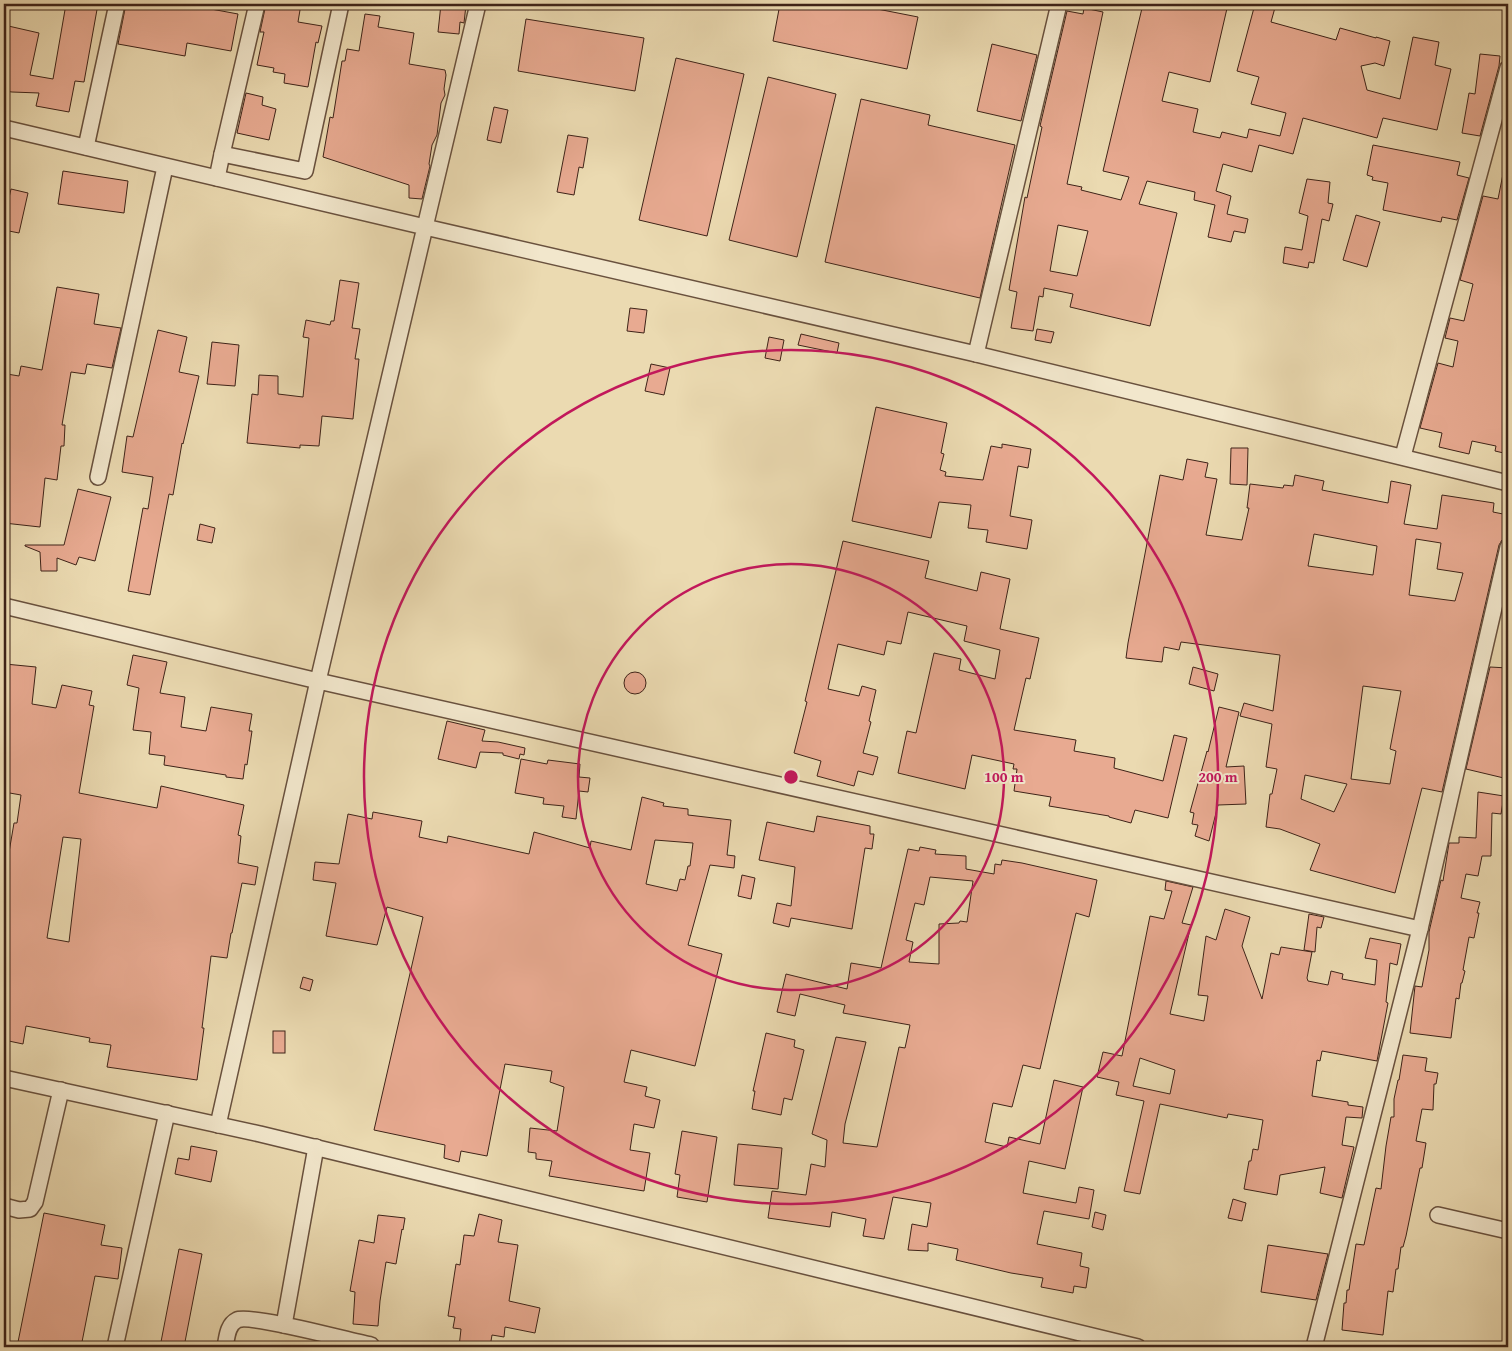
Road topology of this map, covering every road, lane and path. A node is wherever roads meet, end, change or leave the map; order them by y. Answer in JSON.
{"nodes":[{"id":1,"x":117,"y":4,"type":"edge"},
{"id":2,"x":257,"y":4,"type":"edge"},
{"id":3,"x":341,"y":4,"type":"edge"},
{"id":4,"x":478,"y":4,"type":"edge"},
{"id":5,"x":1059,"y":4,"type":"edge"},
{"id":6,"x":1508,"y":68,"type":"edge"},
{"id":7,"x":4,"y":128,"type":"edge"},
{"id":8,"x":86,"y":147,"type":"junction"},
{"id":9,"x":222,"y":154,"type":"junction"},
{"id":10,"x":165,"y":167,"type":"junction"},
{"id":11,"x":217,"y":178,"type":"junction"},
{"id":12,"x":425,"y":227,"type":"junction"},
{"id":13,"x":976,"y":354,"type":"junction"},
{"id":14,"x":1403,"y":456,"type":"junction"},
{"id":15,"x":98,"y":477,"type":"dead end"},
{"id":16,"x":1508,"y":483,"type":"edge"},
{"id":17,"x":1508,"y":548,"type":"edge"},
{"id":18,"x":4,"y":606,"type":"edge"},
{"id":19,"x":318,"y":682,"type":"junction"},
{"id":20,"x":1420,"y":929,"type":"junction"},
{"id":21,"x":4,"y":1078,"type":"edge"},
{"id":22,"x":61,"y":1090,"type":"junction"},
{"id":23,"x":166,"y":1113,"type":"junction"},
{"id":24,"x":218,"y":1125,"type":"junction"},
{"id":25,"x":316,"y":1147,"type":"junction"},
{"id":26,"x":4,"y":1206,"type":"edge"},
{"id":27,"x":1438,"y":1215,"type":"dead end"},
{"id":28,"x":1508,"y":1231,"type":"edge"},
{"id":29,"x":284,"y":1325,"type":"junction"},
{"id":30,"x":1096,"y":1342,"type":"edge"},
{"id":31,"x":371,"y":1345,"type":"dead end"},
{"id":32,"x":115,"y":1347,"type":"edge"},
{"id":33,"x":225,"y":1347,"type":"edge"},
{"id":34,"x":1138,"y":1347,"type":"edge"},
{"id":35,"x":1314,"y":1347,"type":"edge"}],
"edges":[{"from":1,"to":8,"type":"street"},
{"from":2,"to":9,"type":"street"},
{"from":3,"to":9,"type":"street"},
{"from":4,"to":12,"type":"street"},
{"from":5,"to":13,"type":"street"},
{"from":6,"to":14,"type":"street"},
{"from":7,"to":8,"type":"street"},
{"from":8,"to":10,"type":"street"},
{"from":9,"to":11,"type":"street"},
{"from":10,"to":11,"type":"street"},
{"from":10,"to":15,"type":"street"},
{"from":11,"to":12,"type":"street"},
{"from":12,"to":13,"type":"street"},
{"from":12,"to":19,"type":"street"},
{"from":13,"to":14,"type":"street"},
{"from":14,"to":16,"type":"street"},
{"from":17,"to":20,"type":"street"},
{"from":18,"to":19,"type":"street"},
{"from":19,"to":20,"type":"street"},
{"from":19,"to":24,"type":"street"},
{"from":20,"to":35,"type":"street"},
{"from":21,"to":22,"type":"street"},
{"from":22,"to":23,"type":"street"},
{"from":22,"to":26,"type":"street"},
{"from":23,"to":24,"type":"street"},
{"from":23,"to":32,"type":"street"},
{"from":24,"to":25,"type":"street"},
{"from":25,"to":29,"type":"street"},
{"from":25,"to":30,"type":"street"},
{"from":27,"to":28,"type":"street"},
{"from":29,"to":31,"type":"street"},
{"from":29,"to":33,"type":"street"},
{"from":30,"to":34,"type":"street"}]}
